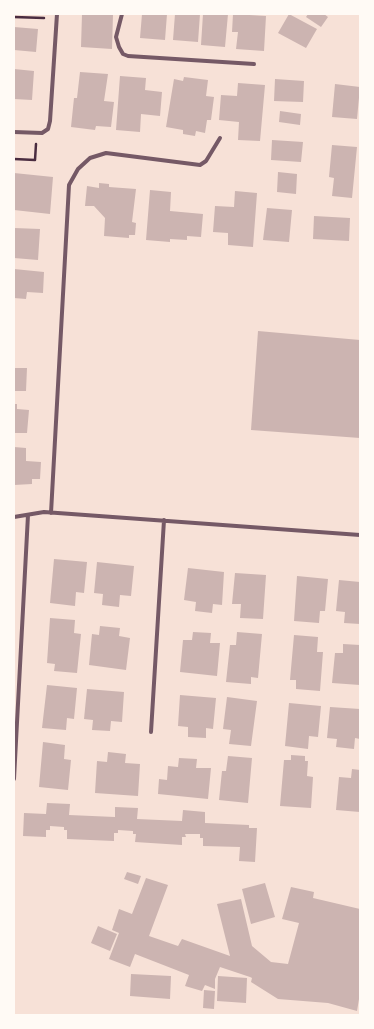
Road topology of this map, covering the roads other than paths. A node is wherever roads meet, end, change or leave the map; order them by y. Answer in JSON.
{"nodes":[{"id":1,"x":57,"y":14,"type":"edge"},
{"id":2,"x":122,"y":14,"type":"edge"},
{"id":3,"x":254,"y":64,"type":"dead end"},
{"id":4,"x":14,"y":132,"type":"edge"},
{"id":5,"x":220,"y":138,"type":"dead end"},
{"id":6,"x":51,"y":513,"type":"junction"},
{"id":7,"x":28,"y":515,"type":"junction"},
{"id":8,"x":14,"y":517,"type":"edge"},
{"id":9,"x":164,"y":520,"type":"junction"},
{"id":10,"x":360,"y":535,"type":"edge"},
{"id":11,"x":151,"y":732,"type":"dead end"},
{"id":12,"x":14,"y":779,"type":"edge"}],
"edges":[{"from":1,"to":4,"type":"street"},
{"from":2,"to":3,"type":"street"},
{"from":5,"to":6,"type":"street"},
{"from":6,"to":7,"type":"street"},
{"from":6,"to":9,"type":"street"},
{"from":7,"to":8,"type":"street"},
{"from":7,"to":12,"type":"street"},
{"from":9,"to":10,"type":"street"},
{"from":9,"to":11,"type":"street"}]}
